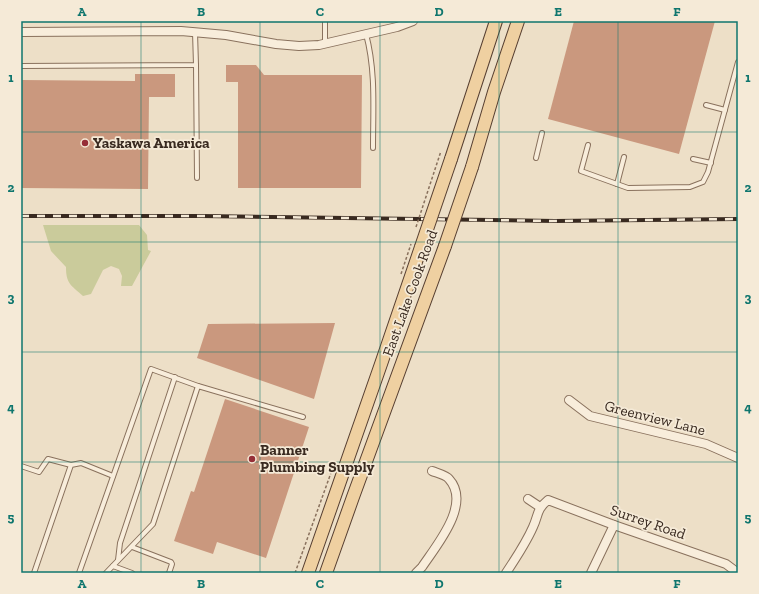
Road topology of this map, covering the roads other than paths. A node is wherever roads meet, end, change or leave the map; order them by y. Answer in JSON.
{"nodes":[{"id":1,"x":325,"y":21,"type":"edge"},
{"id":2,"x":414,"y":21,"type":"edge"},
{"id":3,"x":496,"y":21,"type":"edge"},
{"id":4,"x":518,"y":21,"type":"edge"},
{"id":5,"x":21,"y":32,"type":"edge"},
{"id":6,"x":196,"y":32,"type":"junction"},
{"id":7,"x":366,"y":34,"type":"junction"},
{"id":8,"x":325,"y":44,"type":"junction"},
{"id":9,"x":738,"y":62,"type":"edge"},
{"id":10,"x":21,"y":66,"type":"edge"},
{"id":11,"x":196,"y":66,"type":"junction"},
{"id":12,"x":706,"y":105,"type":"dead end"},
{"id":13,"x":725,"y":110,"type":"junction"},
{"id":14,"x":542,"y":133,"type":"dead end"},
{"id":15,"x":588,"y":145,"type":"dead end"},
{"id":16,"x":373,"y":148,"type":"dead end"},
{"id":17,"x":624,"y":157,"type":"dead end"},
{"id":18,"x":536,"y":158,"type":"dead end"},
{"id":19,"x":693,"y":159,"type":"dead end"},
{"id":20,"x":711,"y":163,"type":"junction"},
{"id":21,"x":196,"y":178,"type":"dead end"},
{"id":22,"x":618,"y":184,"type":"junction"},
{"id":23,"x":175,"y":377,"type":"junction"},
{"id":24,"x":198,"y":386,"type":"junction"},
{"id":25,"x":569,"y":400,"type":"dead end"},
{"id":26,"x":304,"y":417,"type":"dead end"},
{"id":27,"x":738,"y":458,"type":"edge"},
{"id":28,"x":71,"y":465,"type":"junction"},
{"id":29,"x":21,"y":466,"type":"edge"},
{"id":30,"x":432,"y":471,"type":"dead end"},
{"id":31,"x":113,"y":476,"type":"junction"},
{"id":32,"x":528,"y":499,"type":"dead end"},
{"id":33,"x":540,"y":507,"type":"junction"},
{"id":34,"x":614,"y":525,"type":"junction"},
{"id":35,"x":132,"y":547,"type":"junction"},
{"id":36,"x":118,"y":561,"type":"junction"},
{"id":37,"x":113,"y":566,"type":"junction"},
{"id":38,"x":34,"y":573,"type":"edge"},
{"id":39,"x":79,"y":573,"type":"edge"},
{"id":40,"x":106,"y":573,"type":"edge"},
{"id":41,"x":132,"y":573,"type":"edge"},
{"id":42,"x":169,"y":573,"type":"edge"},
{"id":43,"x":308,"y":573,"type":"edge"},
{"id":44,"x":326,"y":573,"type":"edge"},
{"id":45,"x":416,"y":573,"type":"edge"},
{"id":46,"x":506,"y":573,"type":"edge"},
{"id":47,"x":591,"y":573,"type":"edge"},
{"id":48,"x":738,"y":573,"type":"edge"}],
"edges":[{"from":1,"to":8,"type":"lane"},
{"from":2,"to":7,"type":"street"},
{"from":3,"to":43,"type":"main road","name":"East Lake Cook Road","bridge":true},
{"from":4,"to":44,"type":"main road","name":"East Lake Cook Road","bridge":true},
{"from":5,"to":6,"type":"street"},
{"from":6,"to":8,"type":"street"},
{"from":6,"to":11,"type":"lane"},
{"from":7,"to":8,"type":"street"},
{"from":7,"to":16,"type":"lane"},
{"from":9,"to":13,"type":"lane"},
{"from":10,"to":11,"type":"lane"},
{"from":11,"to":21,"type":"lane"},
{"from":12,"to":13,"type":"lane"},
{"from":13,"to":20,"type":"lane"},
{"from":14,"to":18,"type":"lane"},
{"from":15,"to":22,"type":"lane"},
{"from":17,"to":22,"type":"lane"},
{"from":19,"to":20,"type":"lane"},
{"from":20,"to":22,"type":"lane"},
{"from":23,"to":24,"type":"lane"},
{"from":23,"to":31,"type":"lane"},
{"from":23,"to":36,"type":"lane"},
{"from":24,"to":26,"type":"lane"},
{"from":24,"to":35,"type":"lane"},
{"from":25,"to":27,"type":"street","name":"Greenview Lane"},
{"from":28,"to":29,"type":"lane"},
{"from":28,"to":31,"type":"lane"},
{"from":28,"to":38,"type":"lane"},
{"from":30,"to":45,"type":"street"},
{"from":31,"to":39,"type":"lane"},
{"from":32,"to":33,"type":"street"},
{"from":33,"to":34,"type":"street","name":"Surrey Road"},
{"from":33,"to":46,"type":"street"},
{"from":34,"to":47,"type":"street"},
{"from":34,"to":48,"type":"street","name":"Surrey Road"},
{"from":35,"to":36,"type":"lane"},
{"from":35,"to":42,"type":"lane"},
{"from":36,"to":37,"type":"lane"},
{"from":37,"to":40,"type":"lane"},
{"from":37,"to":41,"type":"lane"}]}
